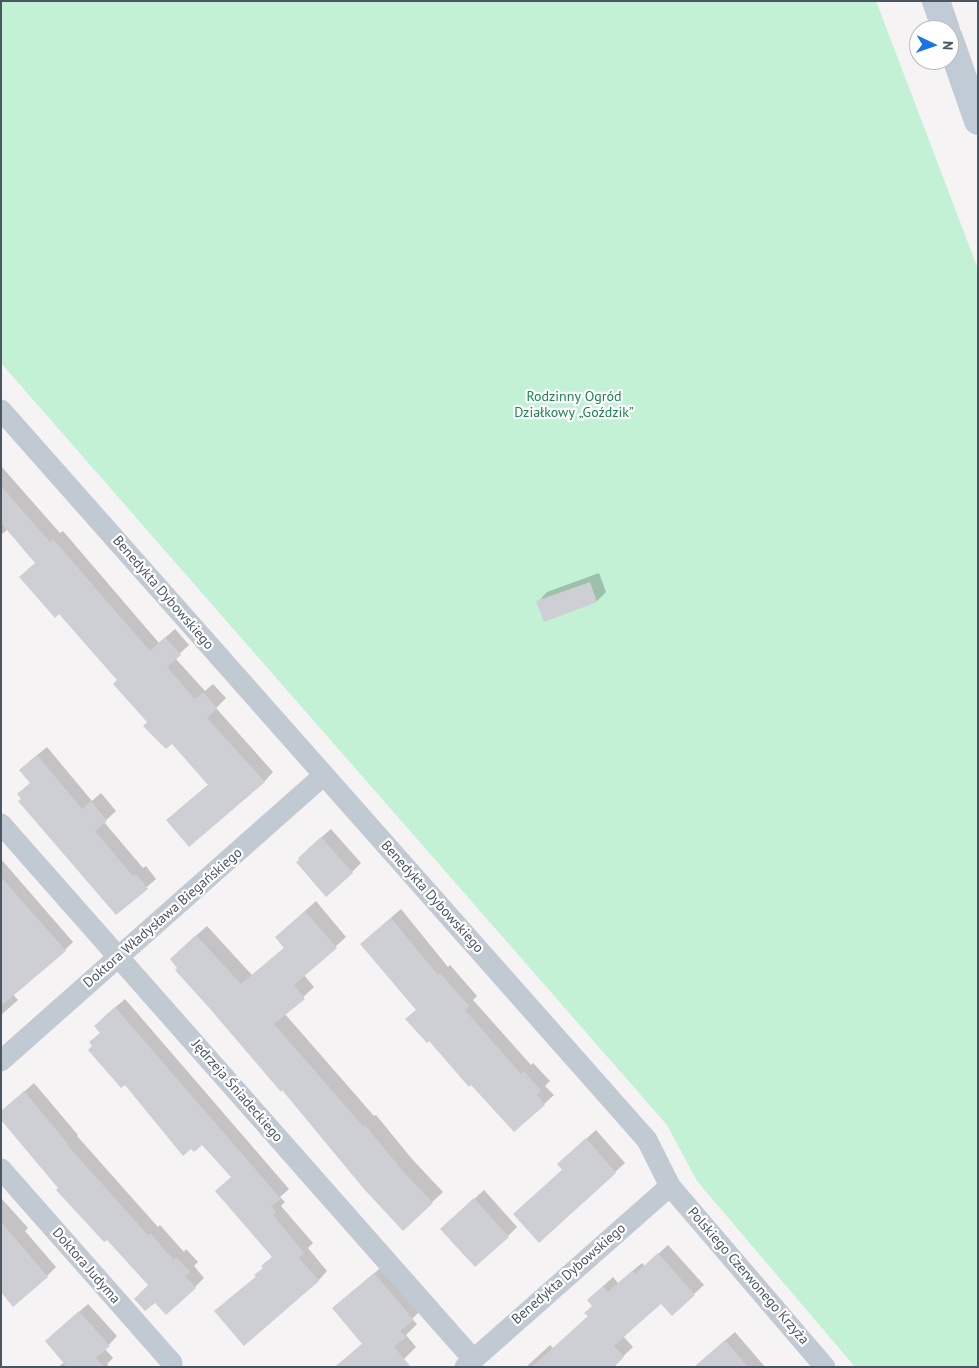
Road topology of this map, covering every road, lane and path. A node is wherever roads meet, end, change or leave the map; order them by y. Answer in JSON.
{"nodes":[{"id":1,"x":936,"y":1,"type":"edge"},
{"id":2,"x":943,"y":20,"type":"edge"},
{"id":3,"x":959,"y":67,"type":"edge"},
{"id":4,"x":978,"y":121,"type":"edge"},
{"id":5,"x":1,"y":410,"type":"edge"},
{"id":6,"x":324,"y":776,"type":"junction"},
{"id":7,"x":1,"y":824,"type":"edge"},
{"id":8,"x":119,"y":957,"type":"junction"},
{"id":9,"x":1,"y":1061,"type":"edge"},
{"id":10,"x":1,"y":1169,"type":"edge"},
{"id":11,"x":670,"y":1186,"type":"junction"},
{"id":12,"x":172,"y":1362,"type":"dead end"},
{"id":13,"x":469,"y":1363,"type":"edge"},
{"id":14,"x":825,"y":1367,"type":"edge"}],
"edges":[{"from":1,"to":2,"type":"main road"},
{"from":3,"to":4,"type":"main road"},
{"from":5,"to":6,"type":"street","name":"Benedykta Dybowskiego"},
{"from":6,"to":8,"type":"street","name":"Doktora Władysława Biegańskiego"},
{"from":6,"to":11,"type":"street","name":"Benedykta Dybowskiego"},
{"from":7,"to":8,"type":"street","name":"Jędrzeja Śniadeckiego"},
{"from":8,"to":9,"type":"street","name":"Doktora Władysława Biegańskiego"},
{"from":8,"to":13,"type":"street","name":"Jędrzeja Śniadeckiego"},
{"from":10,"to":12,"type":"street","name":"Doktora Judyma"},
{"from":11,"to":13,"type":"street","name":"Benedykta Dybowskiego"},
{"from":11,"to":14,"type":"street","name":"Polskiego Czerwonego Krzyża"}]}
